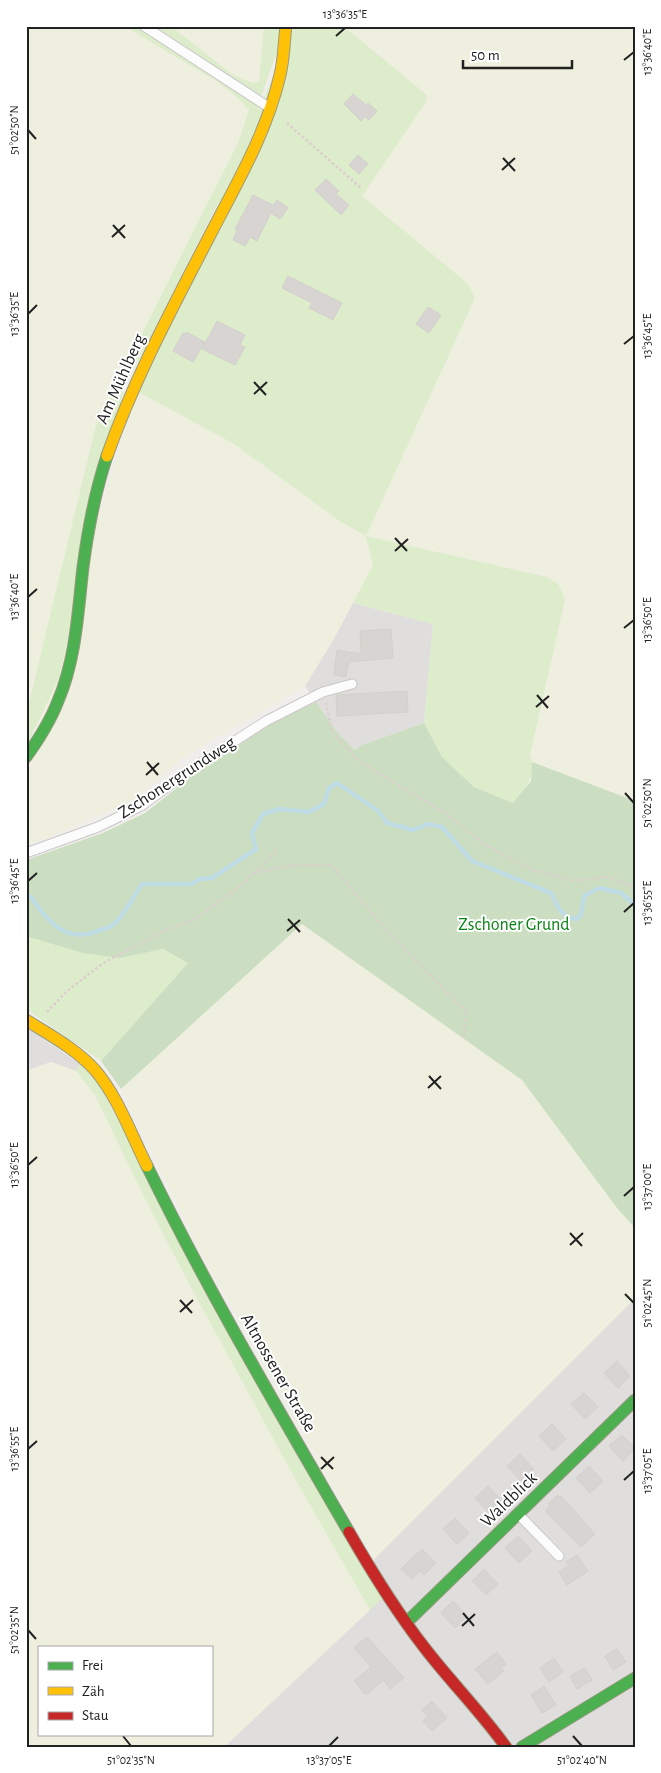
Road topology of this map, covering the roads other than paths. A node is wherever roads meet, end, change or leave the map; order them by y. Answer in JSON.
{"nodes":[{"id":1,"x":144,"y":26,"type":"edge"},
{"id":2,"x":286,"y":26,"type":"edge"},
{"id":3,"x":271,"y":108,"type":"junction"},
{"id":4,"x":352,"y":684,"type":"dead end"},
{"id":5,"x":26,"y":757,"type":"edge"},
{"id":6,"x":26,"y":853,"type":"edge"},
{"id":7,"x":31,"y":1023,"type":"edge"},
{"id":8,"x":635,"y":1400,"type":"edge"},
{"id":9,"x":518,"y":1515,"type":"junction"},
{"id":10,"x":559,"y":1556,"type":"dead end"},
{"id":11,"x":407,"y":1622,"type":"junction"},
{"id":12,"x":635,"y":1678,"type":"edge"},
{"id":13,"x":506,"y":1747,"type":"edge"},
{"id":14,"x":522,"y":1747,"type":"edge"}],
"edges":[{"from":1,"to":3,"type":"lane"},
{"from":2,"to":3,"type":"street","name":"Am Mühlberg"},
{"from":3,"to":5,"type":"street","name":"Am Mühlberg"},
{"from":4,"to":6,"type":"lane","name":"Zschonergrundweg"},
{"from":7,"to":11,"type":"street","name":"Altnossener Straße"},
{"from":8,"to":9,"type":"street","name":"Waldblick"},
{"from":9,"to":10,"type":"lane"},
{"from":9,"to":11,"type":"street","name":"Waldblick"},
{"from":11,"to":13,"type":"street","name":"Altnossener Straße"},
{"from":12,"to":14,"type":"street"}]}
